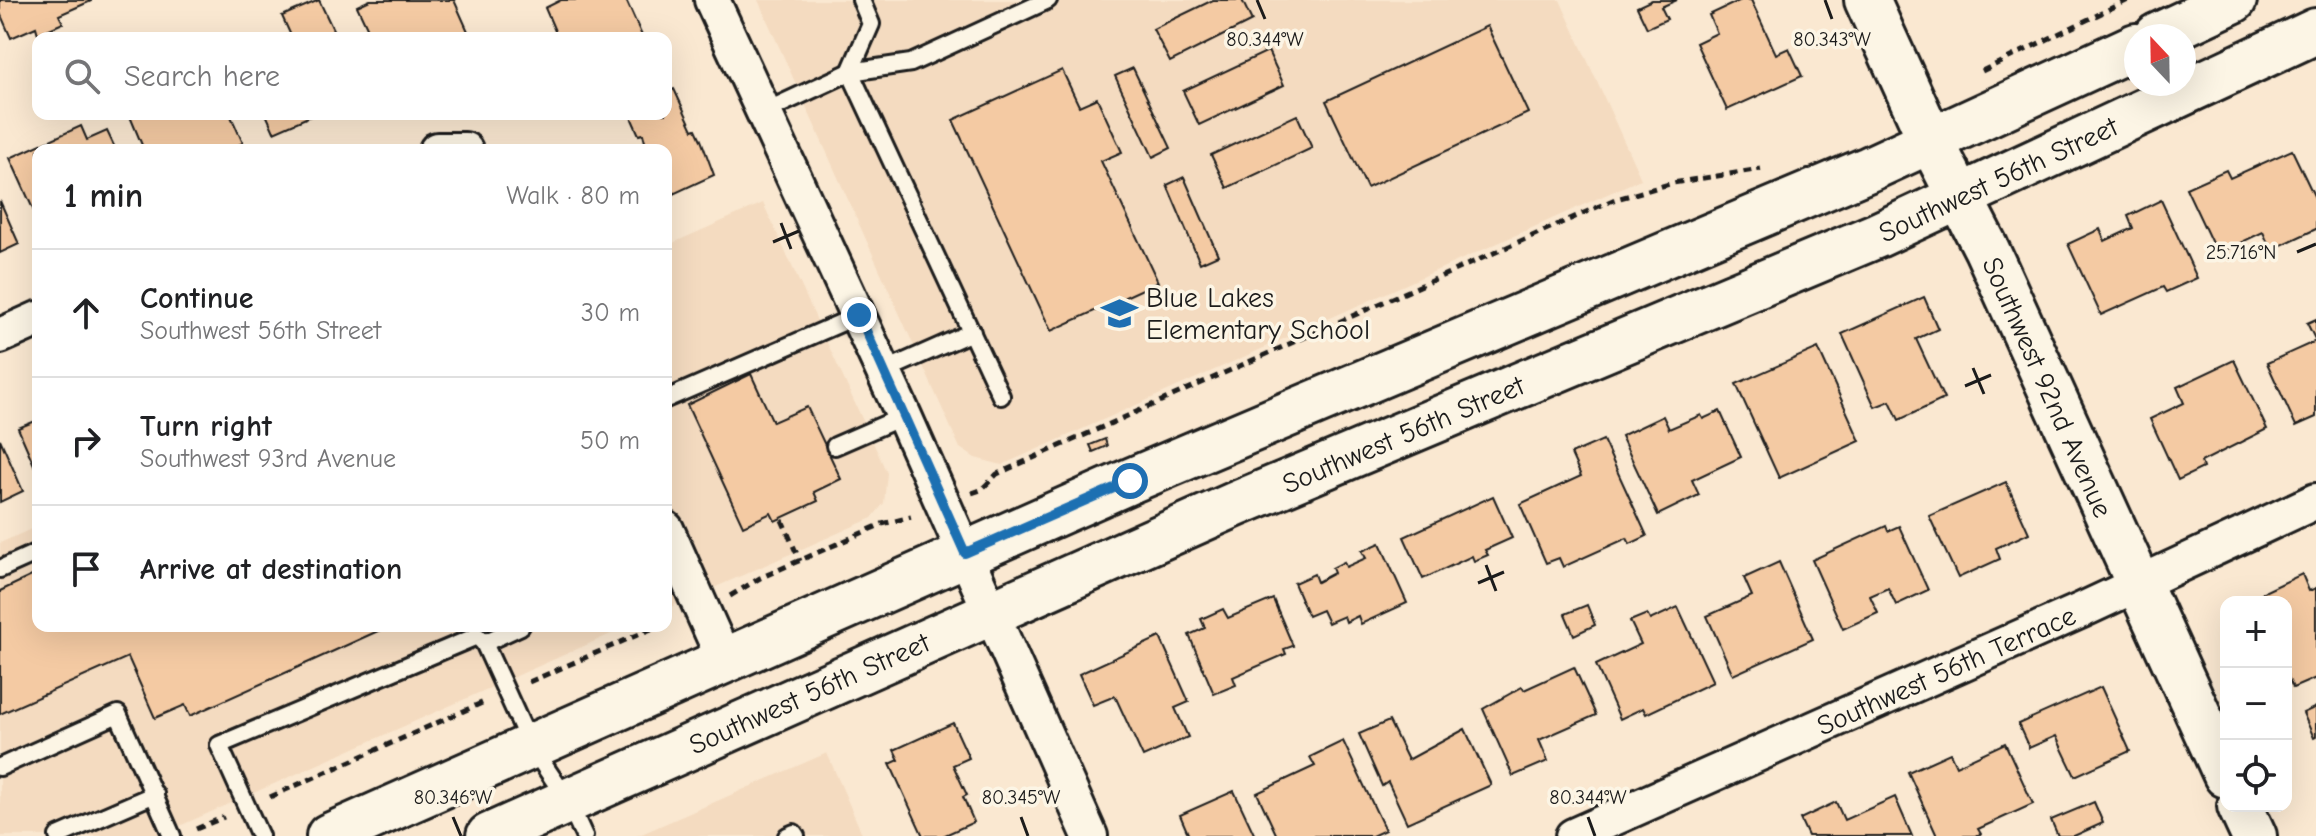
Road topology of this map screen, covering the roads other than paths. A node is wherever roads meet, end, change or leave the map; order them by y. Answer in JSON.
{"nodes":[{"id":1,"x":712,"y":0,"type":"edge"},
{"id":2,"x":861,"y":0,"type":"edge"},
{"id":3,"x":1048,"y":0,"type":"edge"},
{"id":4,"x":1867,"y":0,"type":"edge"},
{"id":5,"x":2234,"y":0,"type":"edge"},
{"id":6,"x":2183,"y":24,"type":"edge"},
{"id":7,"x":2316,"y":31,"type":"edge"},
{"id":8,"x":2124,"y":52,"type":"edge"},
{"id":9,"x":850,"y":72,"type":"junction"},
{"id":10,"x":764,"y":112,"type":"junction"},
{"id":11,"x":1931,"y":141,"type":"junction"},
{"id":12,"x":1959,"y":198,"type":"junction"},
{"id":13,"x":859,"y":315,"type":"junction"},
{"id":14,"x":32,"y":322,"type":"edge"},
{"id":15,"x":972,"y":332,"type":"junction"},
{"id":16,"x":0,"y":336,"type":"edge"},
{"id":17,"x":884,"y":371,"type":"junction"},
{"id":18,"x":672,"y":396,"type":"edge"},
{"id":19,"x":1001,"y":396,"type":"dead end"},
{"id":20,"x":904,"y":416,"type":"junction"},
{"id":21,"x":835,"y":446,"type":"dead end"},
{"id":22,"x":2316,"y":501,"type":"edge"},
{"id":23,"x":672,"y":542,"type":"edge"},
{"id":24,"x":965,"y":553,"type":"junction"},
{"id":25,"x":32,"y":555,"type":"edge"},
{"id":26,"x":0,"y":569,"type":"edge"},
{"id":27,"x":2138,"y":584,"type":"junction"},
{"id":28,"x":990,"y":612,"type":"junction"},
{"id":29,"x":478,"y":635,"type":"edge"},
{"id":30,"x":724,"y":659,"type":"junction"},
{"id":31,"x":531,"y":746,"type":"junction"},
{"id":32,"x":2220,"y":762,"type":"edge"},
{"id":33,"x":0,"y":767,"type":"edge"},
{"id":34,"x":155,"y":794,"type":"junction"},
{"id":35,"x":2243,"y":812,"type":"edge"},
{"id":36,"x":576,"y":819,"type":"edge"},
{"id":37,"x":58,"y":836,"type":"edge"},
{"id":38,"x":172,"y":836,"type":"edge"},
{"id":39,"x":260,"y":836,"type":"edge"},
{"id":40,"x":329,"y":836,"type":"edge"},
{"id":41,"x":489,"y":836,"type":"edge"},
{"id":42,"x":787,"y":836,"type":"edge"},
{"id":43,"x":796,"y":836,"type":"edge"},
{"id":44,"x":1090,"y":836,"type":"edge"},
{"id":45,"x":1573,"y":836,"type":"edge"},
{"id":46,"x":2254,"y":836,"type":"edge"}],
"edges":[{"from":1,"to":10,"type":"street"},
{"from":2,"to":9,"type":"lane"},
{"from":3,"to":9,"type":"lane"},
{"from":4,"to":11,"type":"main road","name":"Southwest 92nd Avenue"},
{"from":5,"to":6,"type":"main road"},
{"from":7,"to":12,"type":"main road","name":"Southwest 56th Street"},
{"from":8,"to":11,"type":"main road"},
{"from":9,"to":10,"type":"lane"},
{"from":9,"to":15,"type":"lane"},
{"from":10,"to":13,"type":"street"},
{"from":11,"to":12,"type":"main road","name":"Southwest 92nd Avenue"},
{"from":11,"to":24,"type":"main road"},
{"from":12,"to":27,"type":"main road","name":"Southwest 92nd Avenue"},
{"from":12,"to":28,"type":"main road","name":"Southwest 56th Street"},
{"from":13,"to":17,"type":"street"},
{"from":13,"to":18,"type":"lane"},
{"from":14,"to":16,"type":"street"},
{"from":15,"to":17,"type":"lane"},
{"from":15,"to":19,"type":"lane"},
{"from":17,"to":20,"type":"street"},
{"from":20,"to":21,"type":"lane"},
{"from":20,"to":24,"type":"street"},
{"from":22,"to":27,"type":"street","name":"Southwest 56th Terrace"},
{"from":23,"to":30,"type":"street"},
{"from":24,"to":28,"type":"street"},
{"from":24,"to":30,"type":"main road"},
{"from":25,"to":26,"type":"lane"},
{"from":27,"to":32,"type":"main road","name":"Southwest 92nd Avenue"},
{"from":27,"to":45,"type":"street","name":"Southwest 56th Terrace"},
{"from":28,"to":36,"type":"main road","name":"Southwest 56th Street"},
{"from":28,"to":44,"type":"street"},
{"from":29,"to":31,"type":"lane"},
{"from":29,"to":39,"type":"lane"},
{"from":30,"to":31,"type":"main road"},
{"from":31,"to":36,"type":"lane"},
{"from":31,"to":40,"type":"main road"},
{"from":33,"to":34,"type":"lane"},
{"from":34,"to":37,"type":"lane"},
{"from":34,"to":38,"type":"lane"},
{"from":35,"to":46,"type":"main road"},
{"from":36,"to":41,"type":"main road","name":"Southwest 56th Street"},
{"from":42,"to":43,"type":"lane"}]}
